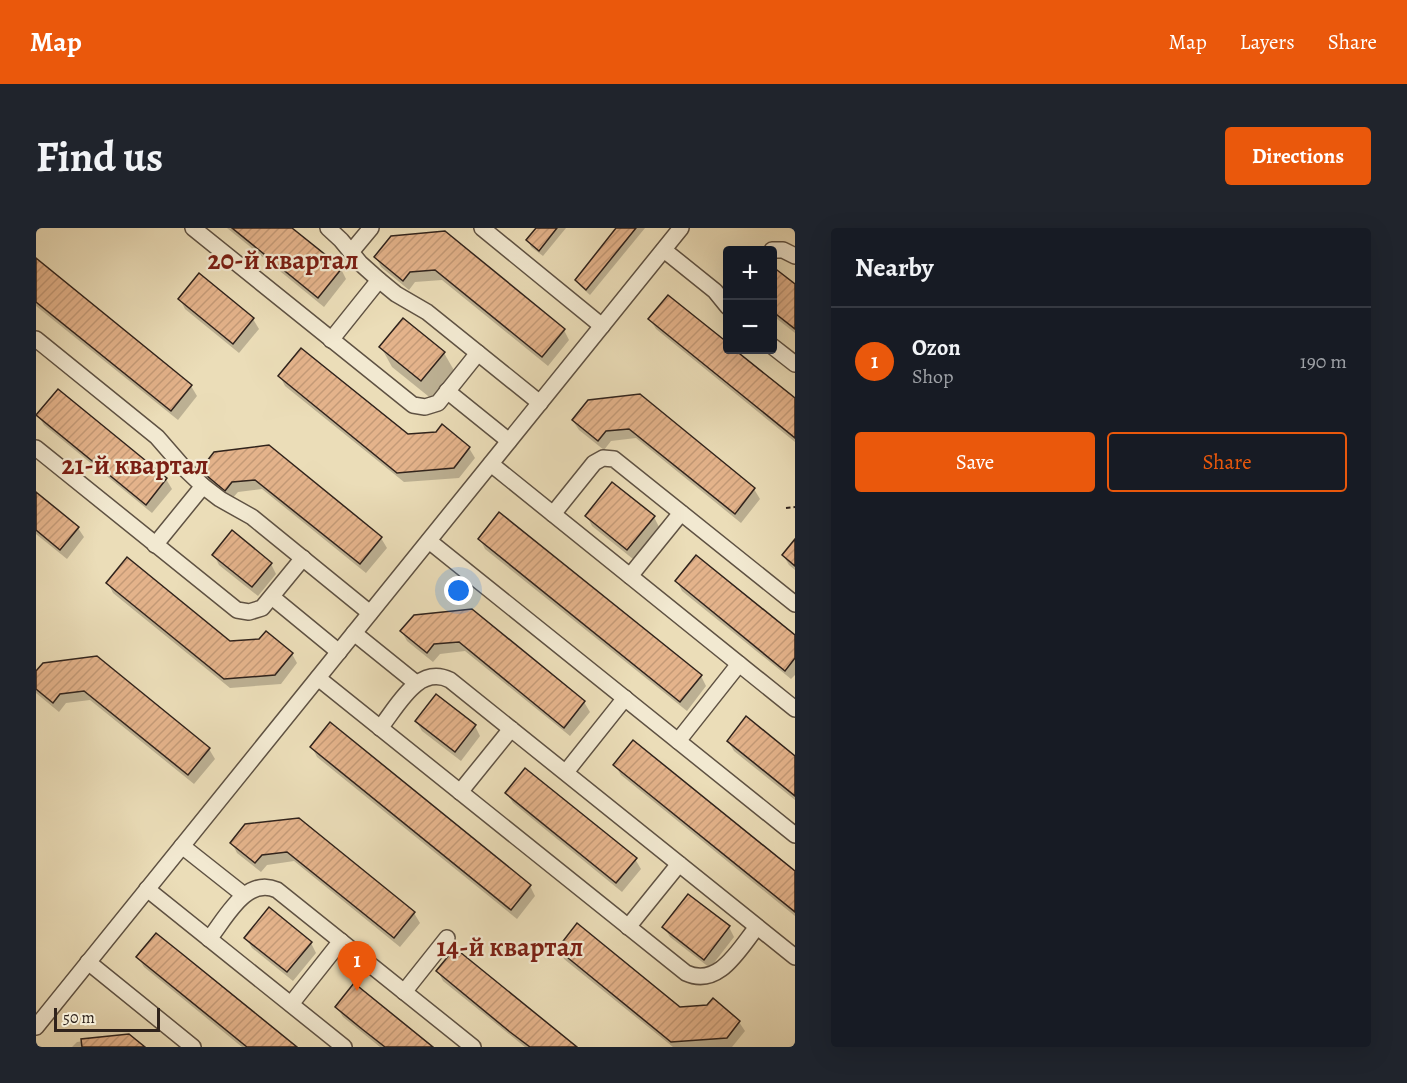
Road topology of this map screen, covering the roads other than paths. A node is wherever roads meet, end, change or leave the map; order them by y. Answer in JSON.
{"nodes":[{"id":1,"x":193,"y":228,"type":"edge"},
{"id":2,"x":328,"y":228,"type":"edge"},
{"id":3,"x":371,"y":228,"type":"edge"},
{"id":4,"x":482,"y":228,"type":"edge"},
{"id":5,"x":681,"y":228,"type":"edge"},
{"id":6,"x":664,"y":250,"type":"junction"},
{"id":7,"x":777,"y":250,"type":"edge"},
{"id":8,"x":351,"y":252,"type":"junction"},
{"id":9,"x":795,"y":256,"type":"edge"},
{"id":10,"x":379,"y":280,"type":"junction"},
{"id":11,"x":723,"y":300,"type":"edge"},
{"id":12,"x":602,"y":326,"type":"junction"},
{"id":13,"x":36,"y":339,"type":"edge"},
{"id":14,"x":331,"y":340,"type":"junction"},
{"id":15,"x":777,"y":350,"type":"edge"},
{"id":16,"x":478,"y":353,"type":"junction"},
{"id":17,"x":795,"y":364,"type":"edge"},
{"id":18,"x":447,"y":391,"type":"junction"},
{"id":19,"x":540,"y":403,"type":"junction"},
{"id":20,"x":509,"y":441,"type":"junction"},
{"id":21,"x":36,"y":448,"type":"edge"},
{"id":22,"x":491,"y":464,"type":"junction"},
{"id":23,"x":204,"y":486,"type":"junction"},
{"id":24,"x":681,"y":513,"type":"junction"},
{"id":25,"x":553,"y":514,"type":"junction"},
{"id":26,"x":429,"y":541,"type":"junction"},
{"id":27,"x":155,"y":545,"type":"junction"},
{"id":28,"x":303,"y":558,"type":"junction"},
{"id":29,"x":630,"y":576,"type":"junction"},
{"id":30,"x":272,"y":597,"type":"junction"},
{"id":31,"x":795,"y":604,"type":"edge"},
{"id":32,"x":370,"y":613,"type":"junction"},
{"id":33,"x":354,"y":633,"type":"junction"},
{"id":34,"x":339,"y":652,"type":"junction"},
{"id":35,"x":739,"y":664,"type":"junction"},
{"id":36,"x":318,"y":678,"type":"junction"},
{"id":37,"x":416,"y":683,"type":"junction"},
{"id":38,"x":625,"y":698,"type":"junction"},
{"id":39,"x":795,"y":708,"type":"edge"},
{"id":40,"x":380,"y":728,"type":"junction"},
{"id":41,"x":511,"y":729,"type":"junction"},
{"id":42,"x":678,"y":741,"type":"junction"},
{"id":43,"x":566,"y":772,"type":"junction"},
{"id":44,"x":460,"y":792,"type":"junction"},
{"id":45,"x":795,"y":835,"type":"edge"},
{"id":46,"x":182,"y":846,"type":"junction"},
{"id":47,"x":679,"y":864,"type":"junction"},
{"id":48,"x":147,"y":890,"type":"junction"},
{"id":49,"x":244,"y":894,"type":"junction"},
{"id":50,"x":628,"y":927,"type":"junction"},
{"id":51,"x":757,"y":927,"type":"junction"},
{"id":52,"x":447,"y":938,"type":"dead end"},
{"id":53,"x":209,"y":939,"type":"junction"},
{"id":54,"x":341,"y":941,"type":"junction"},
{"id":55,"x":795,"y":957,"type":"edge"},
{"id":56,"x":88,"y":962,"type":"junction"},
{"id":57,"x":404,"y":992,"type":"junction"},
{"id":58,"x":291,"y":1004,"type":"junction"},
{"id":59,"x":36,"y":1027,"type":"edge"},
{"id":60,"x":192,"y":1047,"type":"edge"},
{"id":61,"x":344,"y":1047,"type":"edge"},
{"id":62,"x":473,"y":1047,"type":"edge"}],
"edges":[{"from":1,"to":14,"type":"street"},
{"from":2,"to":8,"type":"street"},
{"from":3,"to":8,"type":"street"},
{"from":4,"to":12,"type":"street"},
{"from":5,"to":6,"type":"street"},
{"from":6,"to":11,"type":"street"},
{"from":6,"to":12,"type":"street"},
{"from":7,"to":9,"type":"street"},
{"from":8,"to":10,"type":"street"},
{"from":10,"to":14,"type":"street"},
{"from":10,"to":16,"type":"street"},
{"from":12,"to":19,"type":"street"},
{"from":13,"to":23,"type":"street"},
{"from":14,"to":18,"type":"street"},
{"from":15,"to":17,"type":"street"},
{"from":16,"to":18,"type":"street"},
{"from":16,"to":19,"type":"street"},
{"from":18,"to":20,"type":"street"},
{"from":19,"to":20,"type":"street"},
{"from":20,"to":22,"type":"street"},
{"from":21,"to":27,"type":"street"},
{"from":22,"to":25,"type":"street"},
{"from":22,"to":26,"type":"street"},
{"from":23,"to":27,"type":"street"},
{"from":23,"to":28,"type":"street"},
{"from":24,"to":25,"type":"street"},
{"from":24,"to":29,"type":"street"},
{"from":24,"to":31,"type":"street"},
{"from":25,"to":29,"type":"street"},
{"from":26,"to":32,"type":"street"},
{"from":26,"to":38,"type":"street"},
{"from":27,"to":30,"type":"street"},
{"from":28,"to":30,"type":"street"},
{"from":28,"to":32,"type":"street"},
{"from":29,"to":35,"type":"street"},
{"from":30,"to":34,"type":"street"},
{"from":32,"to":33,"type":"street"},
{"from":33,"to":34,"type":"street"},
{"from":33,"to":37,"type":"street"},
{"from":34,"to":36,"type":"street"},
{"from":35,"to":39,"type":"street"},
{"from":35,"to":42,"type":"street"},
{"from":36,"to":40,"type":"street"},
{"from":36,"to":46,"type":"street"},
{"from":37,"to":40,"type":"street"},
{"from":37,"to":41,"type":"street"},
{"from":38,"to":42,"type":"street"},
{"from":38,"to":43,"type":"street"},
{"from":40,"to":44,"type":"street"},
{"from":41,"to":43,"type":"street"},
{"from":41,"to":44,"type":"street"},
{"from":42,"to":45,"type":"street"},
{"from":43,"to":47,"type":"street"},
{"from":44,"to":50,"type":"street"},
{"from":46,"to":48,"type":"street"},
{"from":46,"to":49,"type":"street"},
{"from":47,"to":50,"type":"street"},
{"from":47,"to":51,"type":"street"},
{"from":48,"to":53,"type":"street"},
{"from":48,"to":56,"type":"street"},
{"from":49,"to":53,"type":"street"},
{"from":49,"to":54,"type":"street"},
{"from":50,"to":51,"type":"street"},
{"from":51,"to":55,"type":"street"},
{"from":52,"to":57,"type":"street"},
{"from":53,"to":58,"type":"street"},
{"from":54,"to":57,"type":"street"},
{"from":54,"to":58,"type":"street"},
{"from":56,"to":59,"type":"street"},
{"from":56,"to":60,"type":"street"},
{"from":57,"to":62,"type":"street"},
{"from":58,"to":61,"type":"street"}]}
